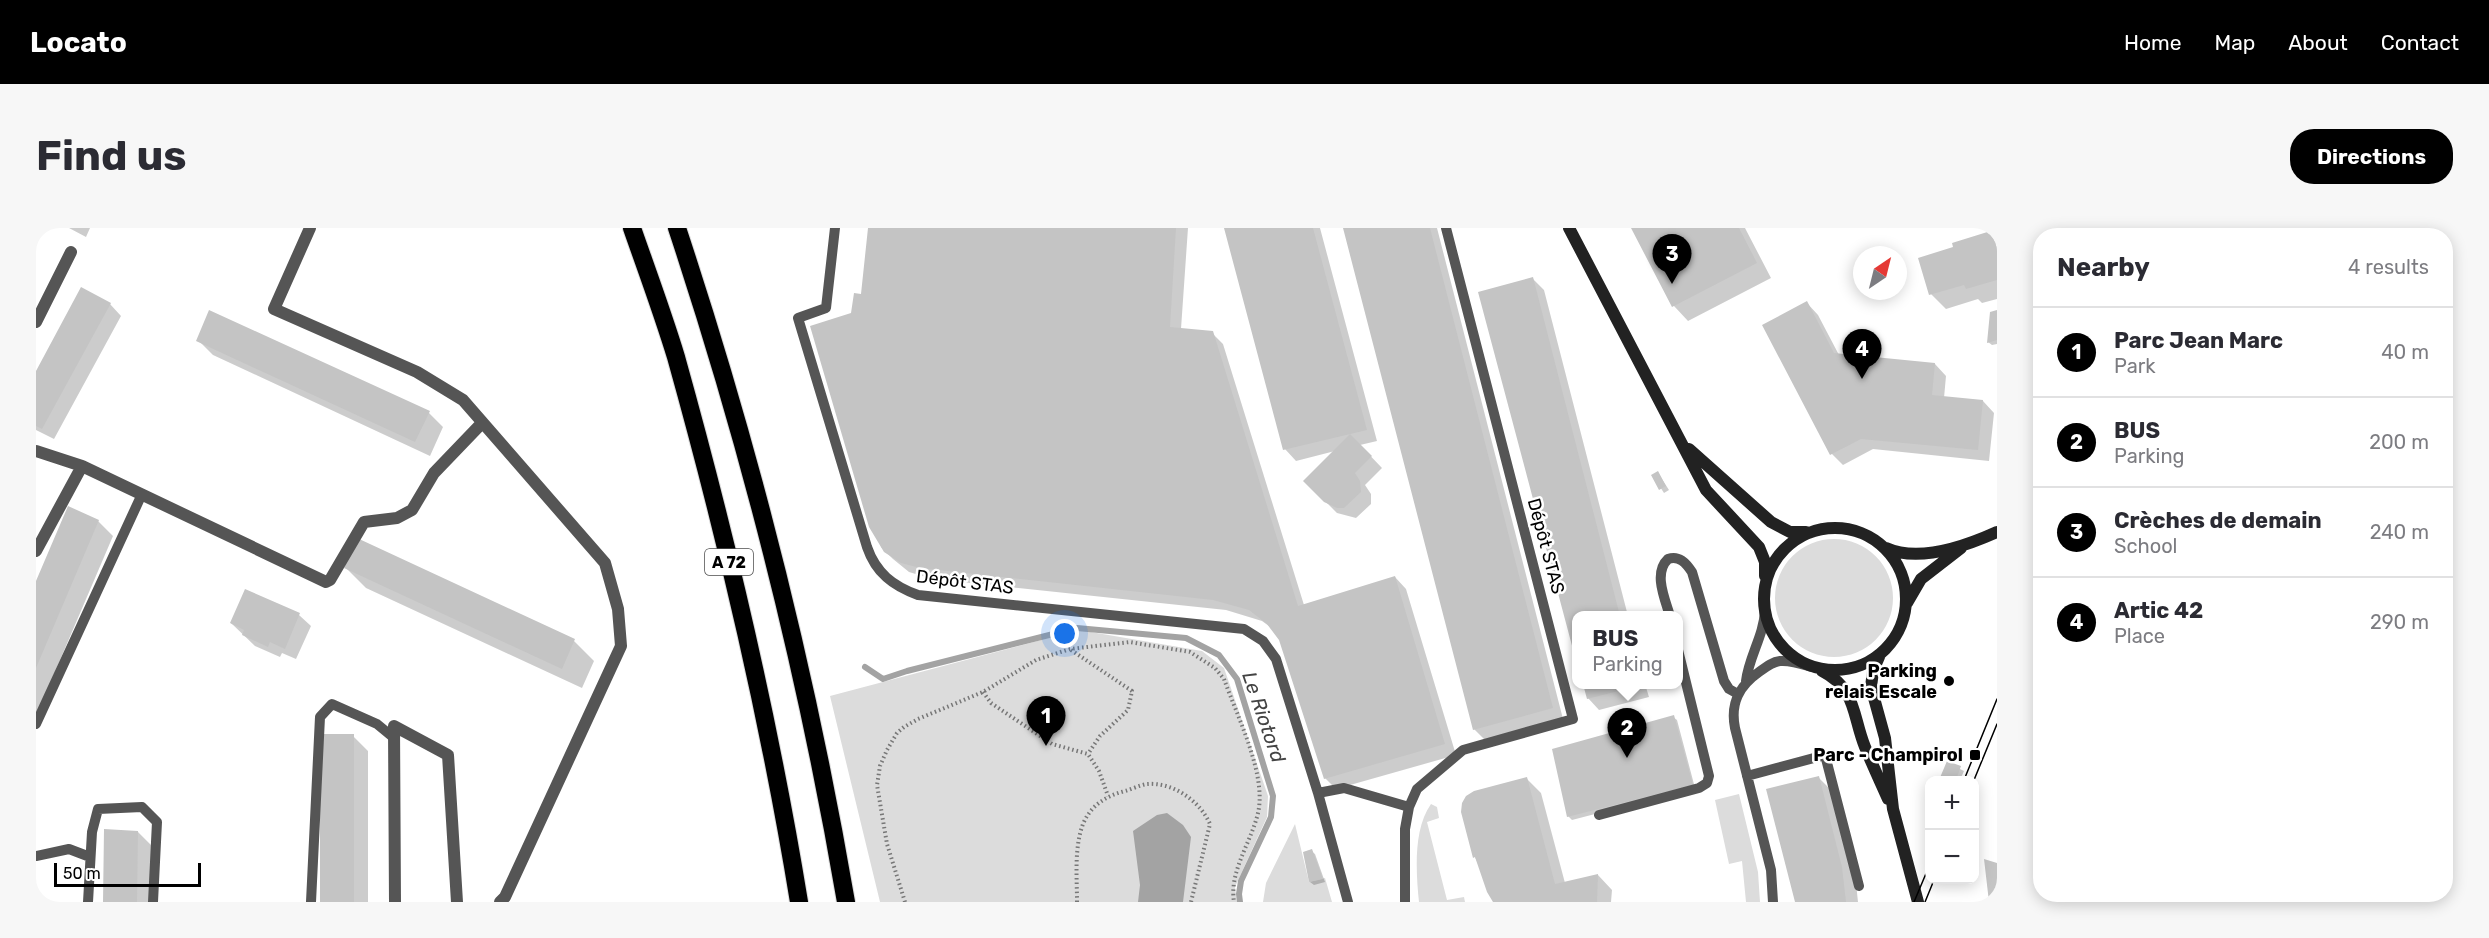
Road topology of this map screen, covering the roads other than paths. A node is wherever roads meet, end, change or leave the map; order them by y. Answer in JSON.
{"nodes":[{"id":1,"x":310,"y":228,"type":"edge"},
{"id":2,"x":632,"y":228,"type":"edge"},
{"id":3,"x":677,"y":228,"type":"edge"},
{"id":4,"x":835,"y":228,"type":"edge"},
{"id":5,"x":1446,"y":228,"type":"edge"},
{"id":6,"x":1569,"y":228,"type":"edge"},
{"id":7,"x":71,"y":252,"type":"dead end"},
{"id":8,"x":36,"y":322,"type":"edge"},
{"id":9,"x":482,"y":423,"type":"junction"},
{"id":10,"x":1683,"y":444,"type":"junction"},
{"id":11,"x":36,"y":451,"type":"edge"},
{"id":12,"x":81,"y":466,"type":"junction"},
{"id":13,"x":142,"y":494,"type":"junction"},
{"id":14,"x":1810,"y":532,"type":"junction"},
{"id":15,"x":1997,"y":532,"type":"edge"},
{"id":16,"x":1878,"y":543,"type":"junction"},
{"id":17,"x":1963,"y":547,"type":"junction"},
{"id":18,"x":36,"y":551,"type":"edge"},
{"id":19,"x":1765,"y":580,"type":"junction"},
{"id":20,"x":1907,"y":604,"type":"junction"},
{"id":21,"x":1765,"y":610,"type":"junction"},
{"id":22,"x":1669,"y":611,"type":"edge"},
{"id":23,"x":1880,"y":656,"type":"junction"},
{"id":24,"x":1815,"y":668,"type":"junction"},
{"id":25,"x":1683,"y":671,"type":"edge"},
{"id":26,"x":1746,"y":681,"type":"junction"},
{"id":27,"x":1738,"y":694,"type":"junction"},
{"id":28,"x":36,"y":724,"type":"edge"},
{"id":29,"x":394,"y":738,"type":"junction"},
{"id":30,"x":1747,"y":776,"type":"junction"},
{"id":31,"x":1318,"y":793,"type":"junction"},
{"id":32,"x":1409,"y":807,"type":"junction"},
{"id":33,"x":1893,"y":809,"type":"junction"},
{"id":34,"x":1599,"y":815,"type":"dead end"},
{"id":35,"x":36,"y":856,"type":"edge"},
{"id":36,"x":90,"y":857,"type":"junction"},
{"id":37,"x":1859,"y":886,"type":"dead end"},
{"id":38,"x":88,"y":902,"type":"edge"},
{"id":39,"x":153,"y":902,"type":"edge"},
{"id":40,"x":311,"y":902,"type":"edge"},
{"id":41,"x":395,"y":902,"type":"edge"},
{"id":42,"x":457,"y":902,"type":"edge"},
{"id":43,"x":500,"y":902,"type":"edge"},
{"id":44,"x":799,"y":902,"type":"edge"},
{"id":45,"x":846,"y":902,"type":"edge"},
{"id":46,"x":1348,"y":902,"type":"edge"},
{"id":47,"x":1404,"y":902,"type":"edge"},
{"id":48,"x":1773,"y":902,"type":"edge"},
{"id":49,"x":1918,"y":902,"type":"edge"}],
"edges":[{"from":1,"to":9,"type":"street"},
{"from":2,"to":44,"type":"highway","number":"A 72"},
{"from":3,"to":45,"type":"highway","number":"A 72"},
{"from":4,"to":31,"type":"lane","name":"Dépôt STAS"},
{"from":5,"to":32,"type":"lane","name":"Dépôt STAS"},
{"from":6,"to":10,"type":"main road"},
{"from":7,"to":8,"type":"street"},
{"from":9,"to":13,"type":"street"},
{"from":9,"to":43,"type":"street"},
{"from":10,"to":14,"type":"main road"},
{"from":10,"to":19,"type":"main road"},
{"from":11,"to":12,"type":"street"},
{"from":12,"to":13,"type":"street"},
{"from":12,"to":18,"type":"street"},
{"from":13,"to":28,"type":"lane"},
{"from":14,"to":16,"type":"main road"},
{"from":14,"to":19,"type":"main road"},
{"from":15,"to":17,"type":"main road"},
{"from":16,"to":17,"type":"main road"},
{"from":16,"to":20,"type":"main road"},
{"from":17,"to":20,"type":"main road"},
{"from":19,"to":21,"type":"main road"},
{"from":20,"to":23,"type":"main road"},
{"from":21,"to":24,"type":"main road"},
{"from":21,"to":26,"type":"lane"},
{"from":22,"to":27,"type":"lane"},
{"from":23,"to":24,"type":"main road"},
{"from":23,"to":33,"type":"main road"},
{"from":24,"to":26,"type":"lane"},
{"from":24,"to":33,"type":"main road"},
{"from":25,"to":34,"type":"lane"},
{"from":26,"to":27,"type":"lane"},
{"from":27,"to":30,"type":"lane"},
{"from":29,"to":40,"type":"lane"},
{"from":29,"to":41,"type":"street"},
{"from":29,"to":42,"type":"street"},
{"from":30,"to":37,"type":"lane"},
{"from":30,"to":48,"type":"lane"},
{"from":31,"to":32,"type":"lane"},
{"from":31,"to":46,"type":"lane","name":"Dépôt STAS"},
{"from":32,"to":47,"type":"lane","name":"Dépôt STAS"},
{"from":33,"to":49,"type":"main road"},
{"from":35,"to":36,"type":"lane"},
{"from":36,"to":38,"type":"lane"},
{"from":36,"to":39,"type":"lane"}]}
